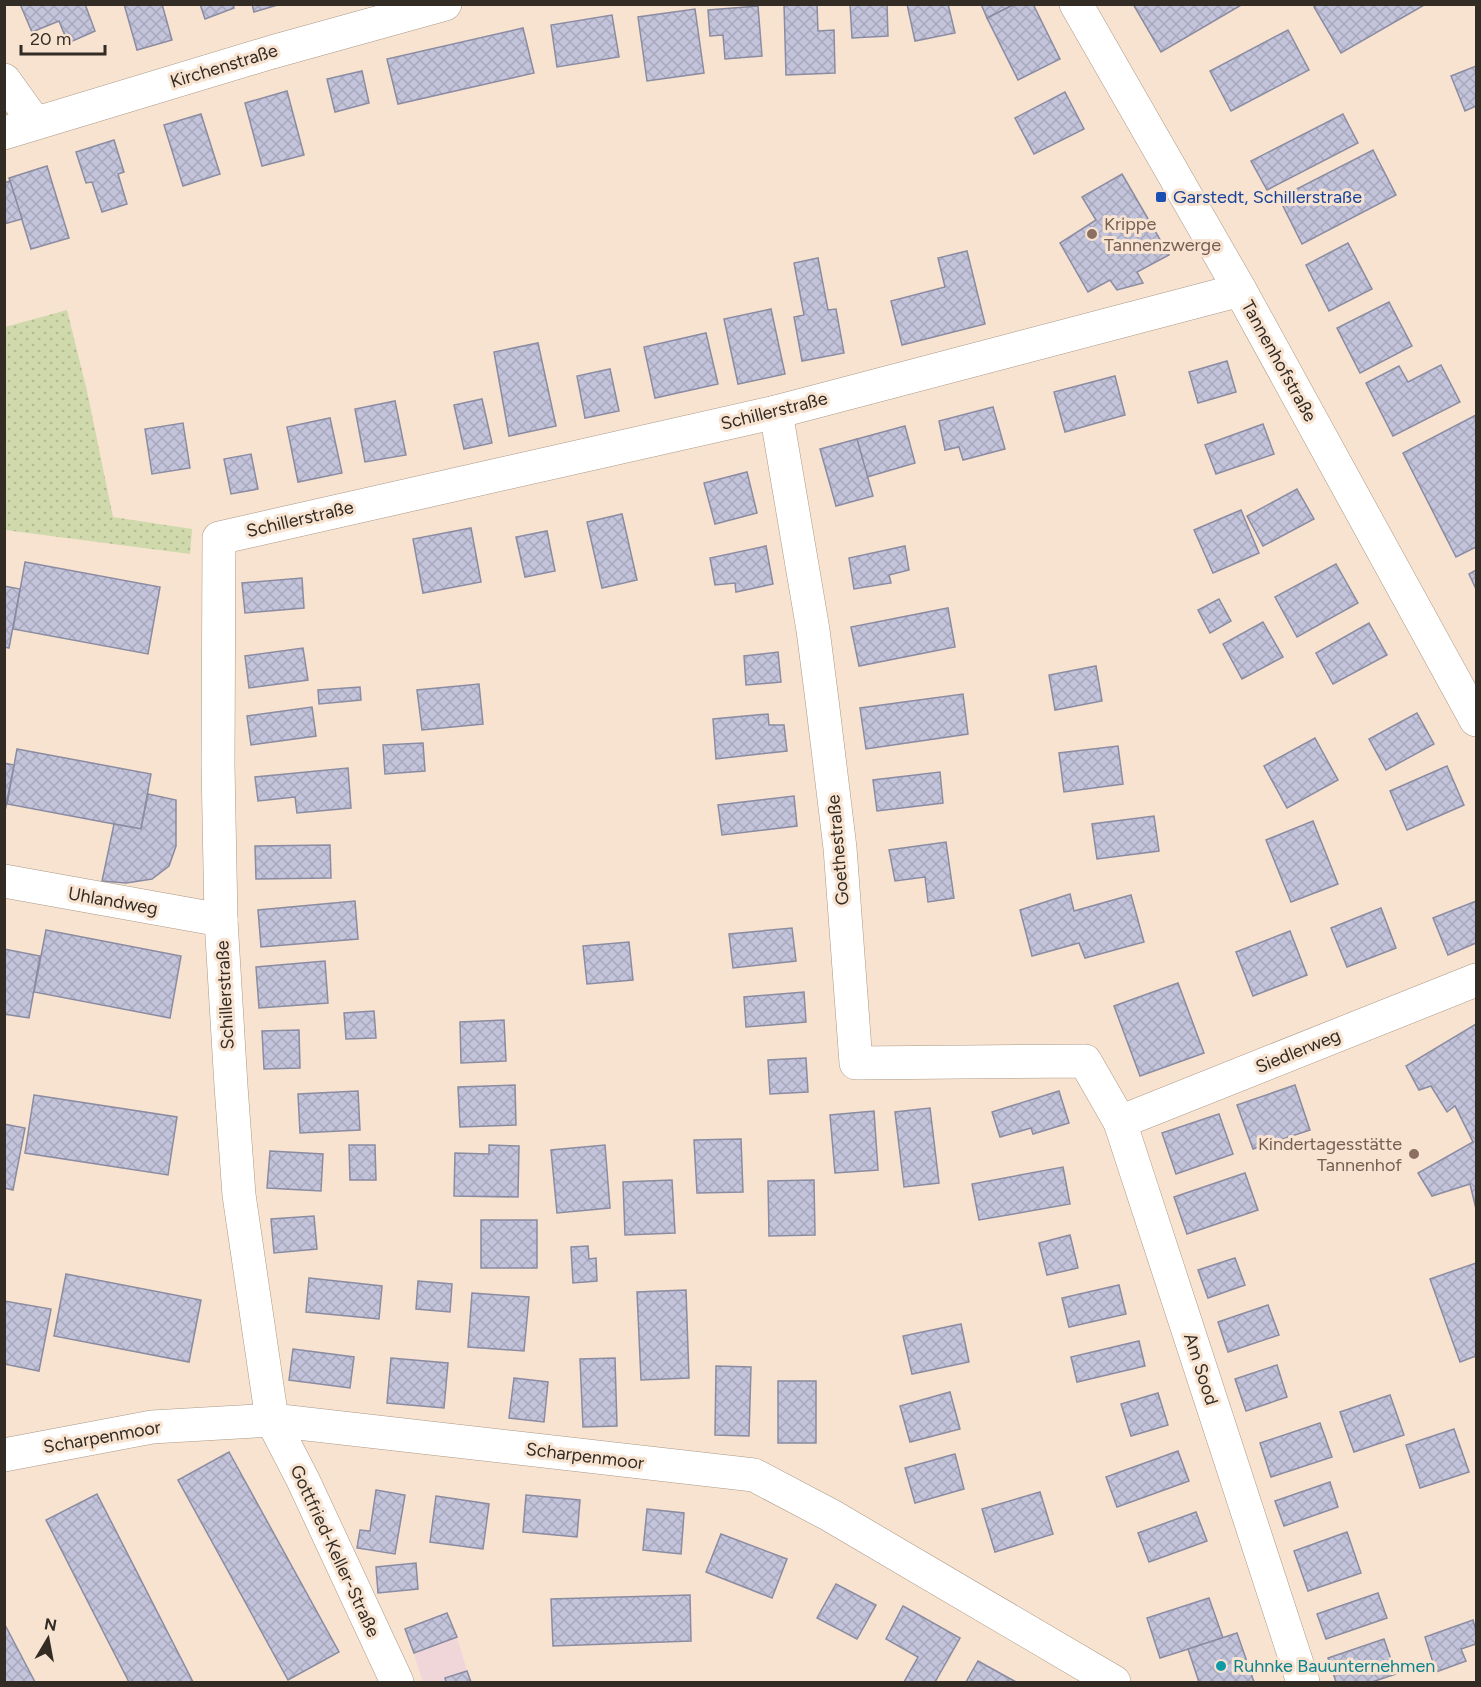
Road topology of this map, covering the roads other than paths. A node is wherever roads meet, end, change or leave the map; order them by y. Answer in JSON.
{"nodes":[{"id":1,"x":445,"y":4,"type":"edge"},
{"id":2,"x":1076,"y":4,"type":"edge"},
{"id":3,"x":4,"y":80,"type":"edge"},
{"id":4,"x":35,"y":123,"type":"junction"},
{"id":5,"x":4,"y":133,"type":"edge"},
{"id":6,"x":1240,"y":291,"type":"junction"},
{"id":7,"x":776,"y":412,"type":"junction"},
{"id":8,"x":1476,"y":720,"type":"edge"},
{"id":9,"x":4,"y":881,"type":"edge"},
{"id":10,"x":221,"y":920,"type":"junction"},
{"id":11,"x":1476,"y":981,"type":"edge"},
{"id":12,"x":1085,"y":1061,"type":"joint"},
{"id":13,"x":1120,"y":1122,"type":"junction"},
{"id":14,"x":272,"y":1420,"type":"junction"},
{"id":15,"x":4,"y":1455,"type":"edge"},
{"id":16,"x":397,"y":1683,"type":"edge"},
{"id":17,"x":1114,"y":1683,"type":"edge"},
{"id":18,"x":1303,"y":1683,"type":"edge"}],
"edges":[{"from":1,"to":4,"type":"street","name":"Kirchenstraße"},
{"from":2,"to":6,"type":"street","name":"Tannenhofstraße"},
{"from":3,"to":4,"type":"street"},
{"from":4,"to":5,"type":"street","name":"Kirchenstraße"},
{"from":6,"to":7,"type":"street","name":"Schillerstraße"},
{"from":6,"to":8,"type":"street","name":"Tannenhofstraße"},
{"from":7,"to":10,"type":"street","name":"Schillerstraße"},
{"from":7,"to":12,"type":"street","name":"Goethestraße"},
{"from":9,"to":10,"type":"street","name":"Uhlandweg"},
{"from":10,"to":14,"type":"street","name":"Schillerstraße"},
{"from":11,"to":13,"type":"street","name":"Siedlerweg"},
{"from":12,"to":13,"type":"street","name":"Am Sood"},
{"from":13,"to":18,"type":"street","name":"Am Sood"},
{"from":14,"to":15,"type":"street","name":"Scharpenmoor"},
{"from":14,"to":16,"type":"street","name":"Gottfried-Keller-Straße"},
{"from":14,"to":17,"type":"street","name":"Scharpenmoor"}]}
